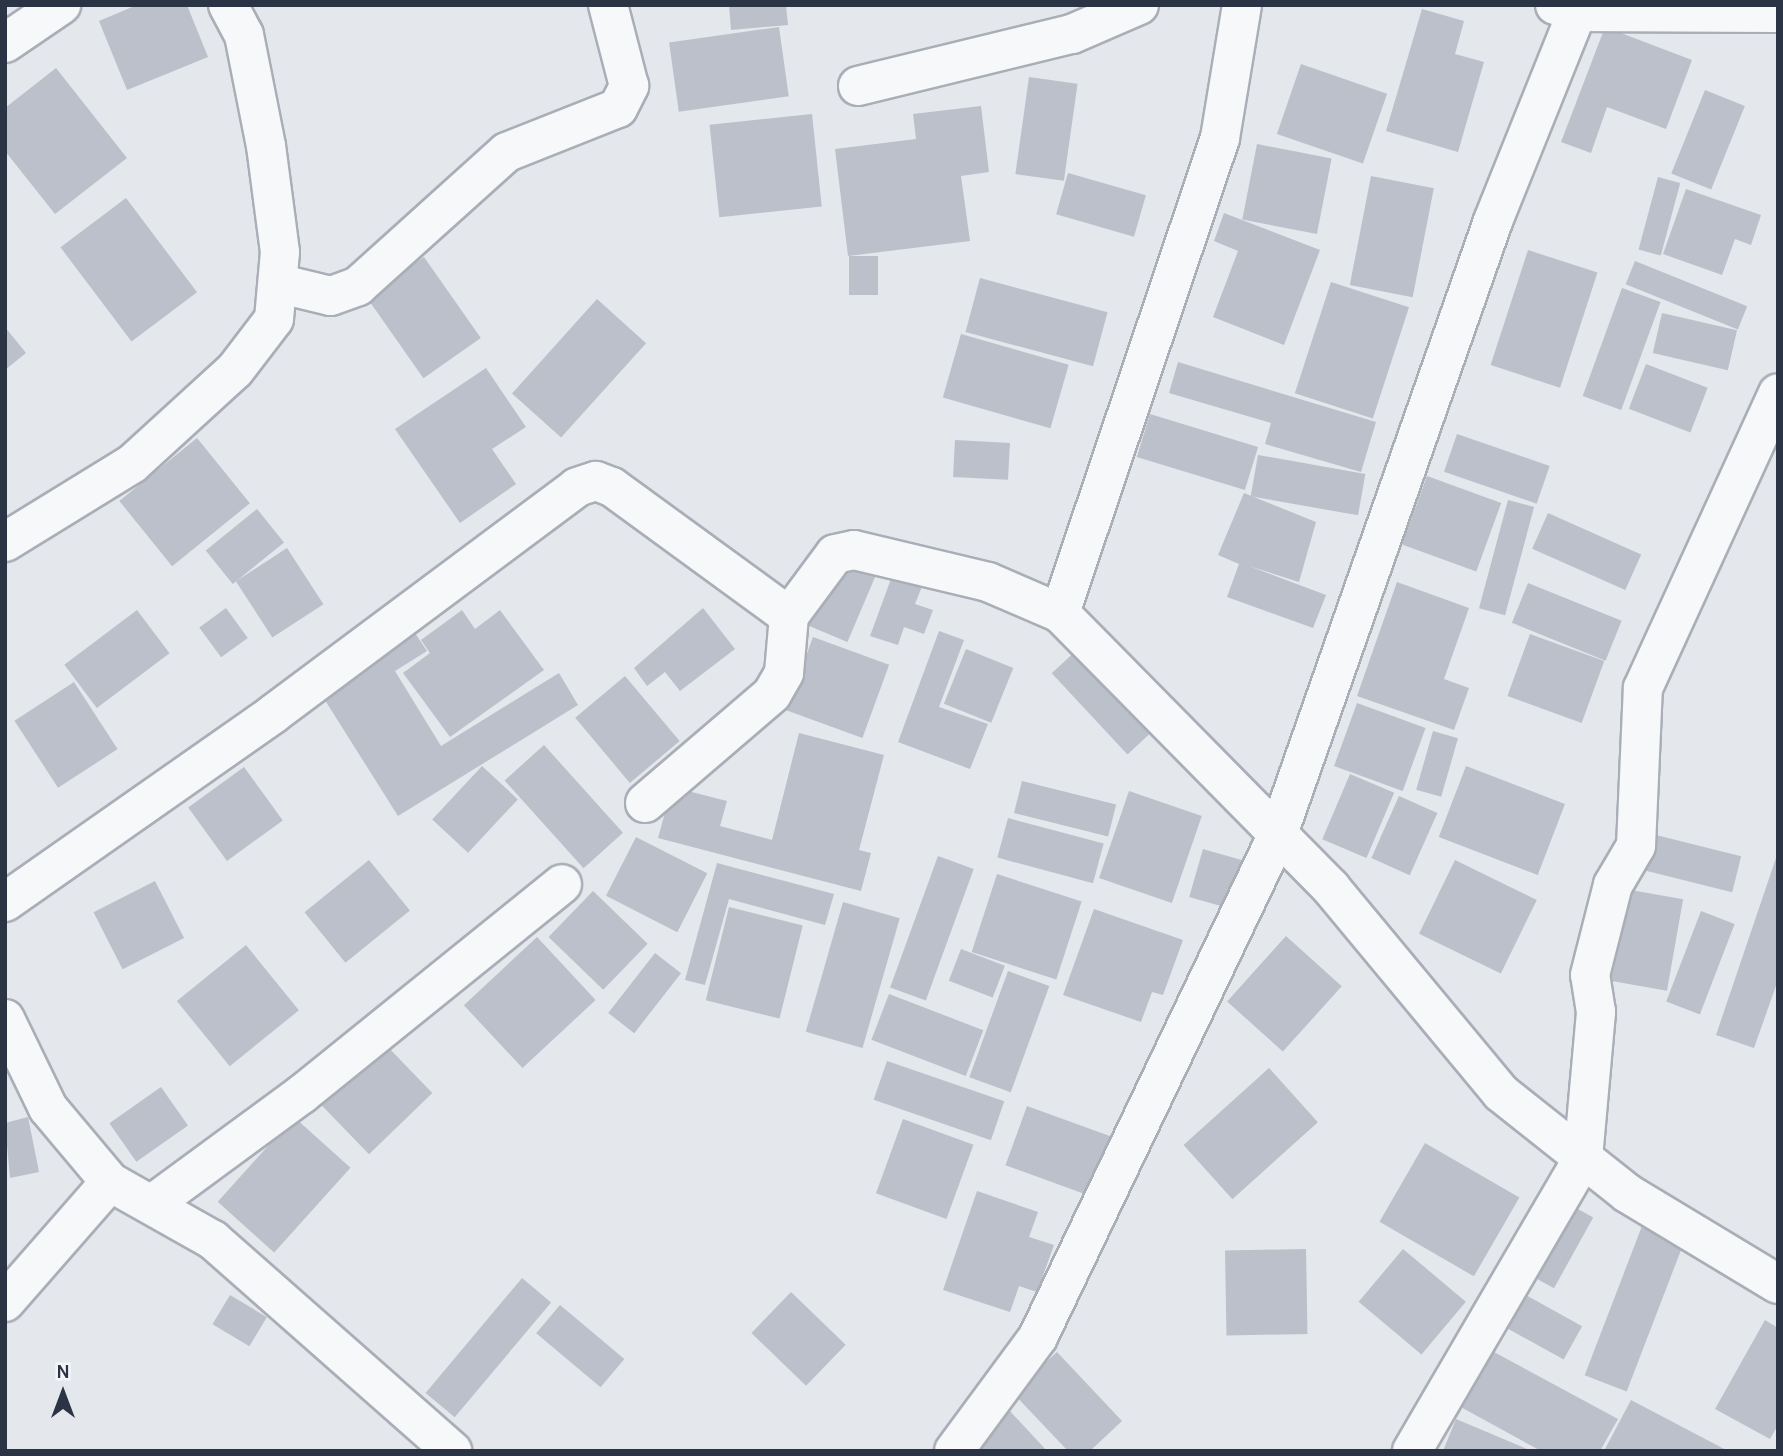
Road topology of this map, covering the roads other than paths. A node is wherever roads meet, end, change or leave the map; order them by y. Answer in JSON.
{"nodes":[{"id":1,"x":61,"y":5,"type":"edge"},
{"id":2,"x":228,"y":5,"type":"edge"},
{"id":3,"x":608,"y":5,"type":"edge"},
{"id":4,"x":1139,"y":5,"type":"edge"},
{"id":5,"x":1242,"y":5,"type":"edge"},
{"id":6,"x":1566,"y":8,"type":"edge"},
{"id":7,"x":1778,"y":13,"type":"edge"},
{"id":8,"x":5,"y":43,"type":"edge"},
{"id":9,"x":858,"y":86,"type":"dead end"},
{"id":10,"x":281,"y":284,"type":"junction"},
{"id":11,"x":1778,"y":393,"type":"edge"},
{"id":12,"x":5,"y":542,"type":"edge"},
{"id":13,"x":1060,"y":613,"type":"junction"},
{"id":14,"x":789,"y":616,"type":"junction"},
{"id":15,"x":645,"y":803,"type":"dead end"},
{"id":16,"x":1278,"y":834,"type":"junction"},
{"id":17,"x":562,"y":884,"type":"dead end"},
{"id":18,"x":5,"y":902,"type":"edge"},
{"id":19,"x":5,"y":1019,"type":"edge"},
{"id":20,"x":1583,"y":1158,"type":"junction"},
{"id":21,"x":110,"y":1182,"type":"junction"},
{"id":22,"x":155,"y":1202,"type":"junction"},
{"id":23,"x":1778,"y":1284,"type":"edge"},
{"id":24,"x":5,"y":1302,"type":"edge"},
{"id":25,"x":452,"y":1451,"type":"edge"},
{"id":26,"x":954,"y":1451,"type":"edge"},
{"id":27,"x":1412,"y":1451,"type":"edge"}],
"edges":[{"from":1,"to":8,"type":"street"},
{"from":2,"to":10,"type":"street"},
{"from":3,"to":10,"type":"street"},
{"from":4,"to":9,"type":"street"},
{"from":5,"to":13,"type":"street"},
{"from":6,"to":7,"type":"street"},
{"from":6,"to":16,"type":"street"},
{"from":10,"to":12,"type":"street"},
{"from":11,"to":20,"type":"street"},
{"from":13,"to":14,"type":"street"},
{"from":13,"to":16,"type":"street"},
{"from":14,"to":15,"type":"street"},
{"from":14,"to":18,"type":"street"},
{"from":16,"to":20,"type":"street"},
{"from":16,"to":26,"type":"street"},
{"from":17,"to":22,"type":"street"},
{"from":19,"to":21,"type":"street"},
{"from":20,"to":23,"type":"street"},
{"from":20,"to":27,"type":"street"},
{"from":21,"to":22,"type":"street"},
{"from":21,"to":24,"type":"street"},
{"from":22,"to":25,"type":"street"}]}
